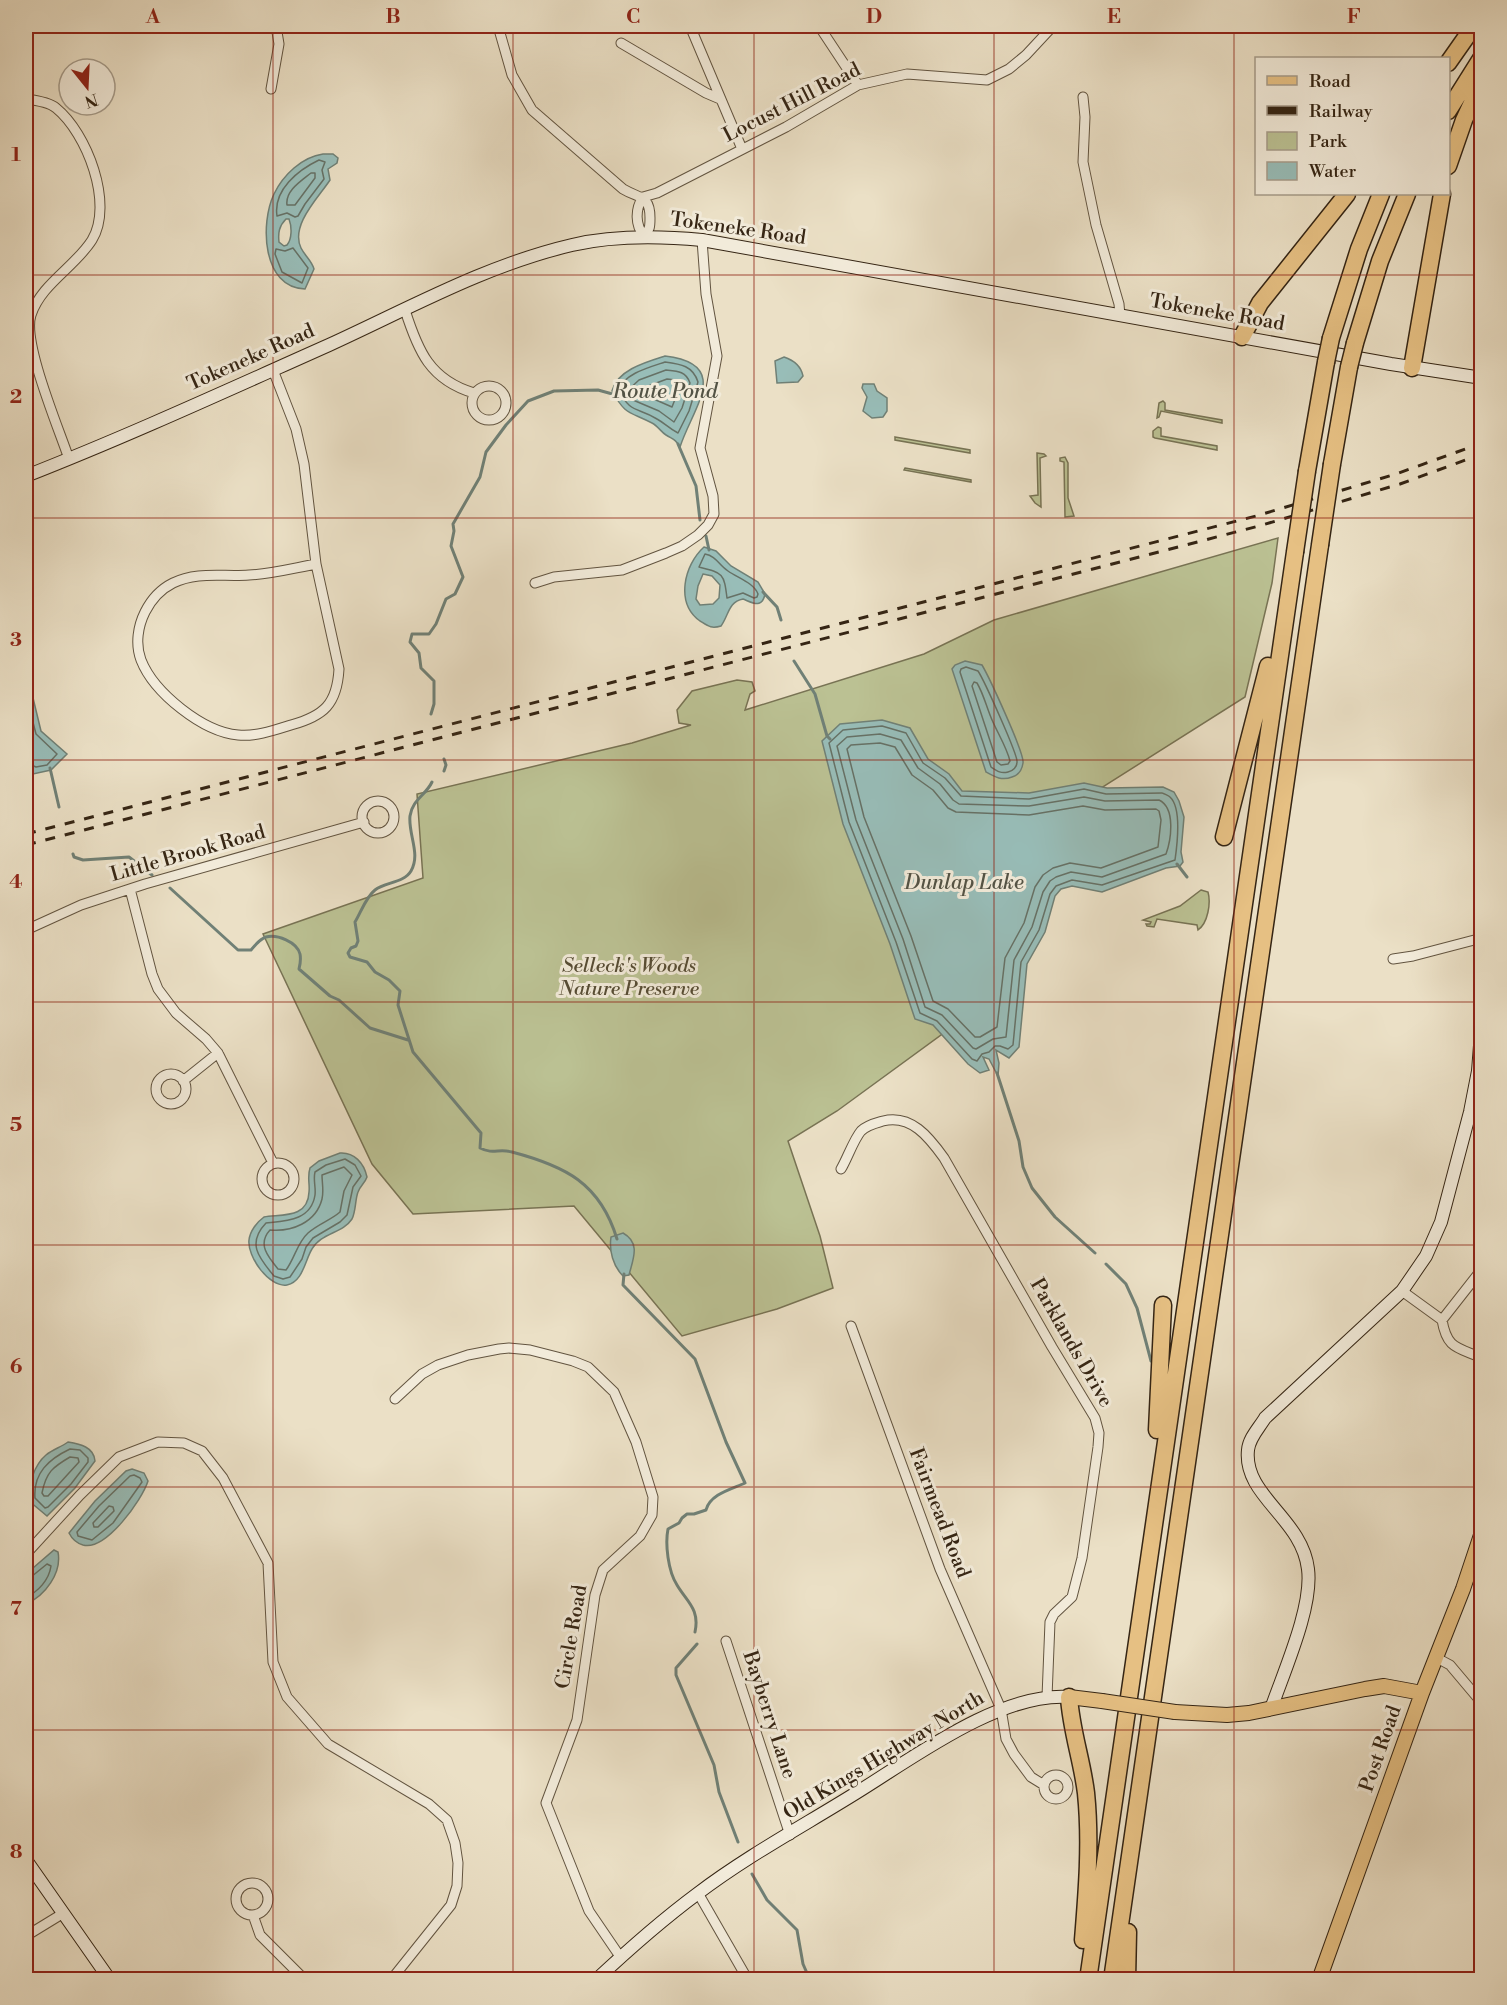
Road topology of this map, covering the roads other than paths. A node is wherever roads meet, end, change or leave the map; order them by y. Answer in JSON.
{"nodes":[{"id":1,"x":276,"y":26,"type":"edge"},
{"id":2,"x":498,"y":26,"type":"edge"},
{"id":3,"x":690,"y":26,"type":"edge"},
{"id":4,"x":819,"y":26,"type":"edge"},
{"id":5,"x":1053,"y":26,"type":"edge"},
{"id":6,"x":1468,"y":26,"type":"edge"},
{"id":7,"x":1473,"y":26,"type":"edge"},
{"id":8,"x":621,"y":43,"type":"dead end"},
{"id":9,"x":1443,"y":57,"type":"edge"},
{"id":10,"x":1482,"y":57,"type":"edge"},
{"id":11,"x":1450,"y":61,"type":"edge"},
{"id":12,"x":1482,"y":81,"type":"edge"},
{"id":13,"x":858,"y":85,"type":"junction"},
{"id":14,"x":272,"y":89,"type":"dead end"},
{"id":15,"x":1083,"y":97,"type":"dead end"},
{"id":16,"x":26,"y":99,"type":"edge"},
{"id":17,"x":720,"y":99,"type":"junction"},
{"id":18,"x":1450,"y":109,"type":"edge"},
{"id":19,"x":742,"y":149,"type":"junction"},
{"id":20,"x":1450,"y":163,"type":"edge"},
{"id":21,"x":1346,"y":195,"type":"edge"},
{"id":22,"x":1381,"y":195,"type":"edge"},
{"id":23,"x":1407,"y":195,"type":"edge"},
{"id":24,"x":1442,"y":195,"type":"edge"},
{"id":25,"x":643,"y":197,"type":"junction"},
{"id":26,"x":644,"y":236,"type":"junction"},
{"id":27,"x":702,"y":240,"type":"junction"},
{"id":28,"x":405,"y":310,"type":"junction"},
{"id":29,"x":1120,"y":316,"type":"junction"},
{"id":30,"x":1242,"y":337,"type":"junction"},
{"id":31,"x":1412,"y":368,"type":"junction"},
{"id":32,"x":273,"y":370,"type":"junction"},
{"id":33,"x":1482,"y":378,"type":"edge"},
{"id":34,"x":474,"y":393,"type":"dead end"},
{"id":35,"x":69,"y":459,"type":"junction"},
{"id":36,"x":26,"y":476,"type":"edge"},
{"id":37,"x":1294,"y":558,"type":"junction"},
{"id":38,"x":316,"y":564,"type":"junction"},
{"id":39,"x":535,"y":583,"type":"dead end"},
{"id":40,"x":364,"y":822,"type":"dead end"},
{"id":41,"x":1224,"y":837,"type":"dead end"},
{"id":42,"x":130,"y":889,"type":"junction"},
{"id":43,"x":26,"y":930,"type":"edge"},
{"id":44,"x":1482,"y":938,"type":"edge"},
{"id":45,"x":1393,"y":959,"type":"dead end"},
{"id":46,"x":1482,"y":1020,"type":"edge"},
{"id":47,"x":218,"y":1053,"type":"junction"},
{"id":48,"x":183,"y":1081,"type":"dead end"},
{"id":49,"x":273,"y":1163,"type":"dead end"},
{"id":50,"x":842,"y":1169,"type":"dead end"},
{"id":51,"x":1482,"y":1269,"type":"edge"},
{"id":52,"x":1402,"y":1292,"type":"junction"},
{"id":53,"x":1163,"y":1305,"type":"dead end"},
{"id":54,"x":1442,"y":1320,"type":"junction"},
{"id":55,"x":851,"y":1326,"type":"dead end"},
{"id":56,"x":1482,"y":1358,"type":"edge"},
{"id":57,"x":395,"y":1399,"type":"dead end"},
{"id":58,"x":1482,"y":1532,"type":"edge"},
{"id":59,"x":26,"y":1554,"type":"edge"},
{"id":60,"x":1142,"y":1604,"type":"junction"},
{"id":61,"x":726,"y":1641,"type":"dead end"},
{"id":62,"x":1435,"y":1657,"type":"junction"},
{"id":63,"x":1422,"y":1693,"type":"junction"},
{"id":64,"x":1047,"y":1697,"type":"junction"},
{"id":65,"x":1069,"y":1697,"type":"junction"},
{"id":66,"x":1482,"y":1703,"type":"edge"},
{"id":67,"x":1001,"y":1709,"type":"junction"},
{"id":68,"x":1271,"y":1709,"type":"junction"},
{"id":69,"x":1044,"y":1785,"type":"dead end"},
{"id":70,"x":790,"y":1835,"type":"junction"},
{"id":71,"x":1131,"y":1848,"type":"junction"},
{"id":72,"x":26,"y":1860,"type":"edge"},
{"id":73,"x":698,"y":1893,"type":"junction"},
{"id":74,"x":62,"y":1914,"type":"junction"},
{"id":75,"x":253,"y":1915,"type":"dead end"},
{"id":76,"x":26,"y":1936,"type":"edge"},
{"id":77,"x":621,"y":1958,"type":"junction"},
{"id":78,"x":110,"y":1980,"type":"edge"},
{"id":79,"x":305,"y":1980,"type":"edge"},
{"id":80,"x":391,"y":1980,"type":"edge"},
{"id":81,"x":596,"y":1980,"type":"edge"},
{"id":82,"x":748,"y":1980,"type":"edge"},
{"id":83,"x":1080,"y":1980,"type":"edge"},
{"id":84,"x":1088,"y":1980,"type":"edge"},
{"id":85,"x":1112,"y":1980,"type":"edge"},
{"id":86,"x":1127,"y":1980,"type":"edge"},
{"id":87,"x":1319,"y":1980,"type":"edge"}],
"edges":[{"from":1,"to":14,"type":"street"},
{"from":2,"to":25,"type":"street"},
{"from":3,"to":17,"type":"street"},
{"from":4,"to":13,"type":"street"},
{"from":5,"to":13,"type":"street","name":"Locust Hill Road"},
{"from":6,"to":9,"type":"highway"},
{"from":7,"to":11,"type":"highway"},
{"from":8,"to":17,"type":"street"},
{"from":10,"to":18,"type":"highway"},
{"from":12,"to":20,"type":"highway"},
{"from":13,"to":19,"type":"street","name":"Locust Hill Road"},
{"from":15,"to":29,"type":"street"},
{"from":16,"to":35,"type":"street"},
{"from":17,"to":19,"type":"street"},
{"from":19,"to":25,"type":"street","name":"Locust Hill Road"},
{"from":21,"to":30,"type":"highway"},
{"from":22,"to":37,"type":"highway","bridge":true},
{"from":23,"to":71,"type":"highway","bridge":true},
{"from":24,"to":31,"type":"highway"},
{"from":25,"to":26,"type":"street"},
{"from":26,"to":27,"type":"main road","name":"Tokeneke Road"},
{"from":26,"to":28,"type":"main road","name":"Tokeneke Road"},
{"from":27,"to":29,"type":"main road","name":"Tokeneke Road"},
{"from":27,"to":39,"type":"street"},
{"from":28,"to":32,"type":"main road","name":"Tokeneke Road"},
{"from":28,"to":34,"type":"street"},
{"from":29,"to":30,"type":"main road","name":"Tokeneke Road"},
{"from":30,"to":31,"type":"main road","name":"Tokeneke Road"},
{"from":31,"to":33,"type":"main road","name":"Tokeneke Road"},
{"from":32,"to":35,"type":"main road","name":"Tokeneke Road"},
{"from":32,"to":38,"type":"street"},
{"from":35,"to":36,"type":"main road","name":"Tokeneke Road"},
{"from":37,"to":41,"type":"highway"},
{"from":37,"to":60,"type":"highway"},
{"from":38,"to":38,"type":"street"},
{"from":40,"to":42,"type":"street","name":"Little Brook Road"},
{"from":42,"to":43,"type":"street","name":"Little Brook Road"},
{"from":42,"to":47,"type":"street"},
{"from":44,"to":45,"type":"street"},
{"from":46,"to":52,"type":"main road"},
{"from":47,"to":48,"type":"street"},
{"from":47,"to":49,"type":"street"},
{"from":50,"to":64,"type":"street","name":"Parklands Drive"},
{"from":51,"to":54,"type":"street"},
{"from":52,"to":54,"type":"street"},
{"from":52,"to":68,"type":"main road"},
{"from":53,"to":60,"type":"highway"},
{"from":54,"to":56,"type":"street"},
{"from":55,"to":67,"type":"street","name":"Fairmead Road"},
{"from":57,"to":77,"type":"street","name":"Circle Road"},
{"from":58,"to":62,"type":"main road","name":"Post Road"},
{"from":59,"to":80,"type":"street"},
{"from":60,"to":84,"type":"highway"},
{"from":61,"to":70,"type":"street","name":"Bayberry Lane"},
{"from":62,"to":63,"type":"main road","name":"Post Road"},
{"from":62,"to":66,"type":"street"},
{"from":63,"to":68,"type":"main road","name":"Old Kings Highway North"},
{"from":63,"to":87,"type":"main road","name":"Post Road"},
{"from":64,"to":65,"type":"main road","name":"Old Kings Highway North"},
{"from":64,"to":67,"type":"main road","name":"Old Kings Highway North"},
{"from":65,"to":68,"type":"main road","name":"Old Kings Highway North","bridge":true},
{"from":65,"to":83,"type":"highway"},
{"from":67,"to":69,"type":"street","name":"Fairmead Road"},
{"from":67,"to":70,"type":"main road","name":"Old Kings Highway North"},
{"from":70,"to":73,"type":"main road","name":"Old Kings Highway North"},
{"from":71,"to":85,"type":"highway"},
{"from":71,"to":86,"type":"highway"},
{"from":72,"to":74,"type":"main road"},
{"from":73,"to":77,"type":"main road","name":"Old Kings Highway North"},
{"from":73,"to":82,"type":"street"},
{"from":74,"to":76,"type":"street"},
{"from":74,"to":78,"type":"main road"},
{"from":75,"to":79,"type":"street"},
{"from":77,"to":81,"type":"main road","name":"Old Kings Highway North"}]}
